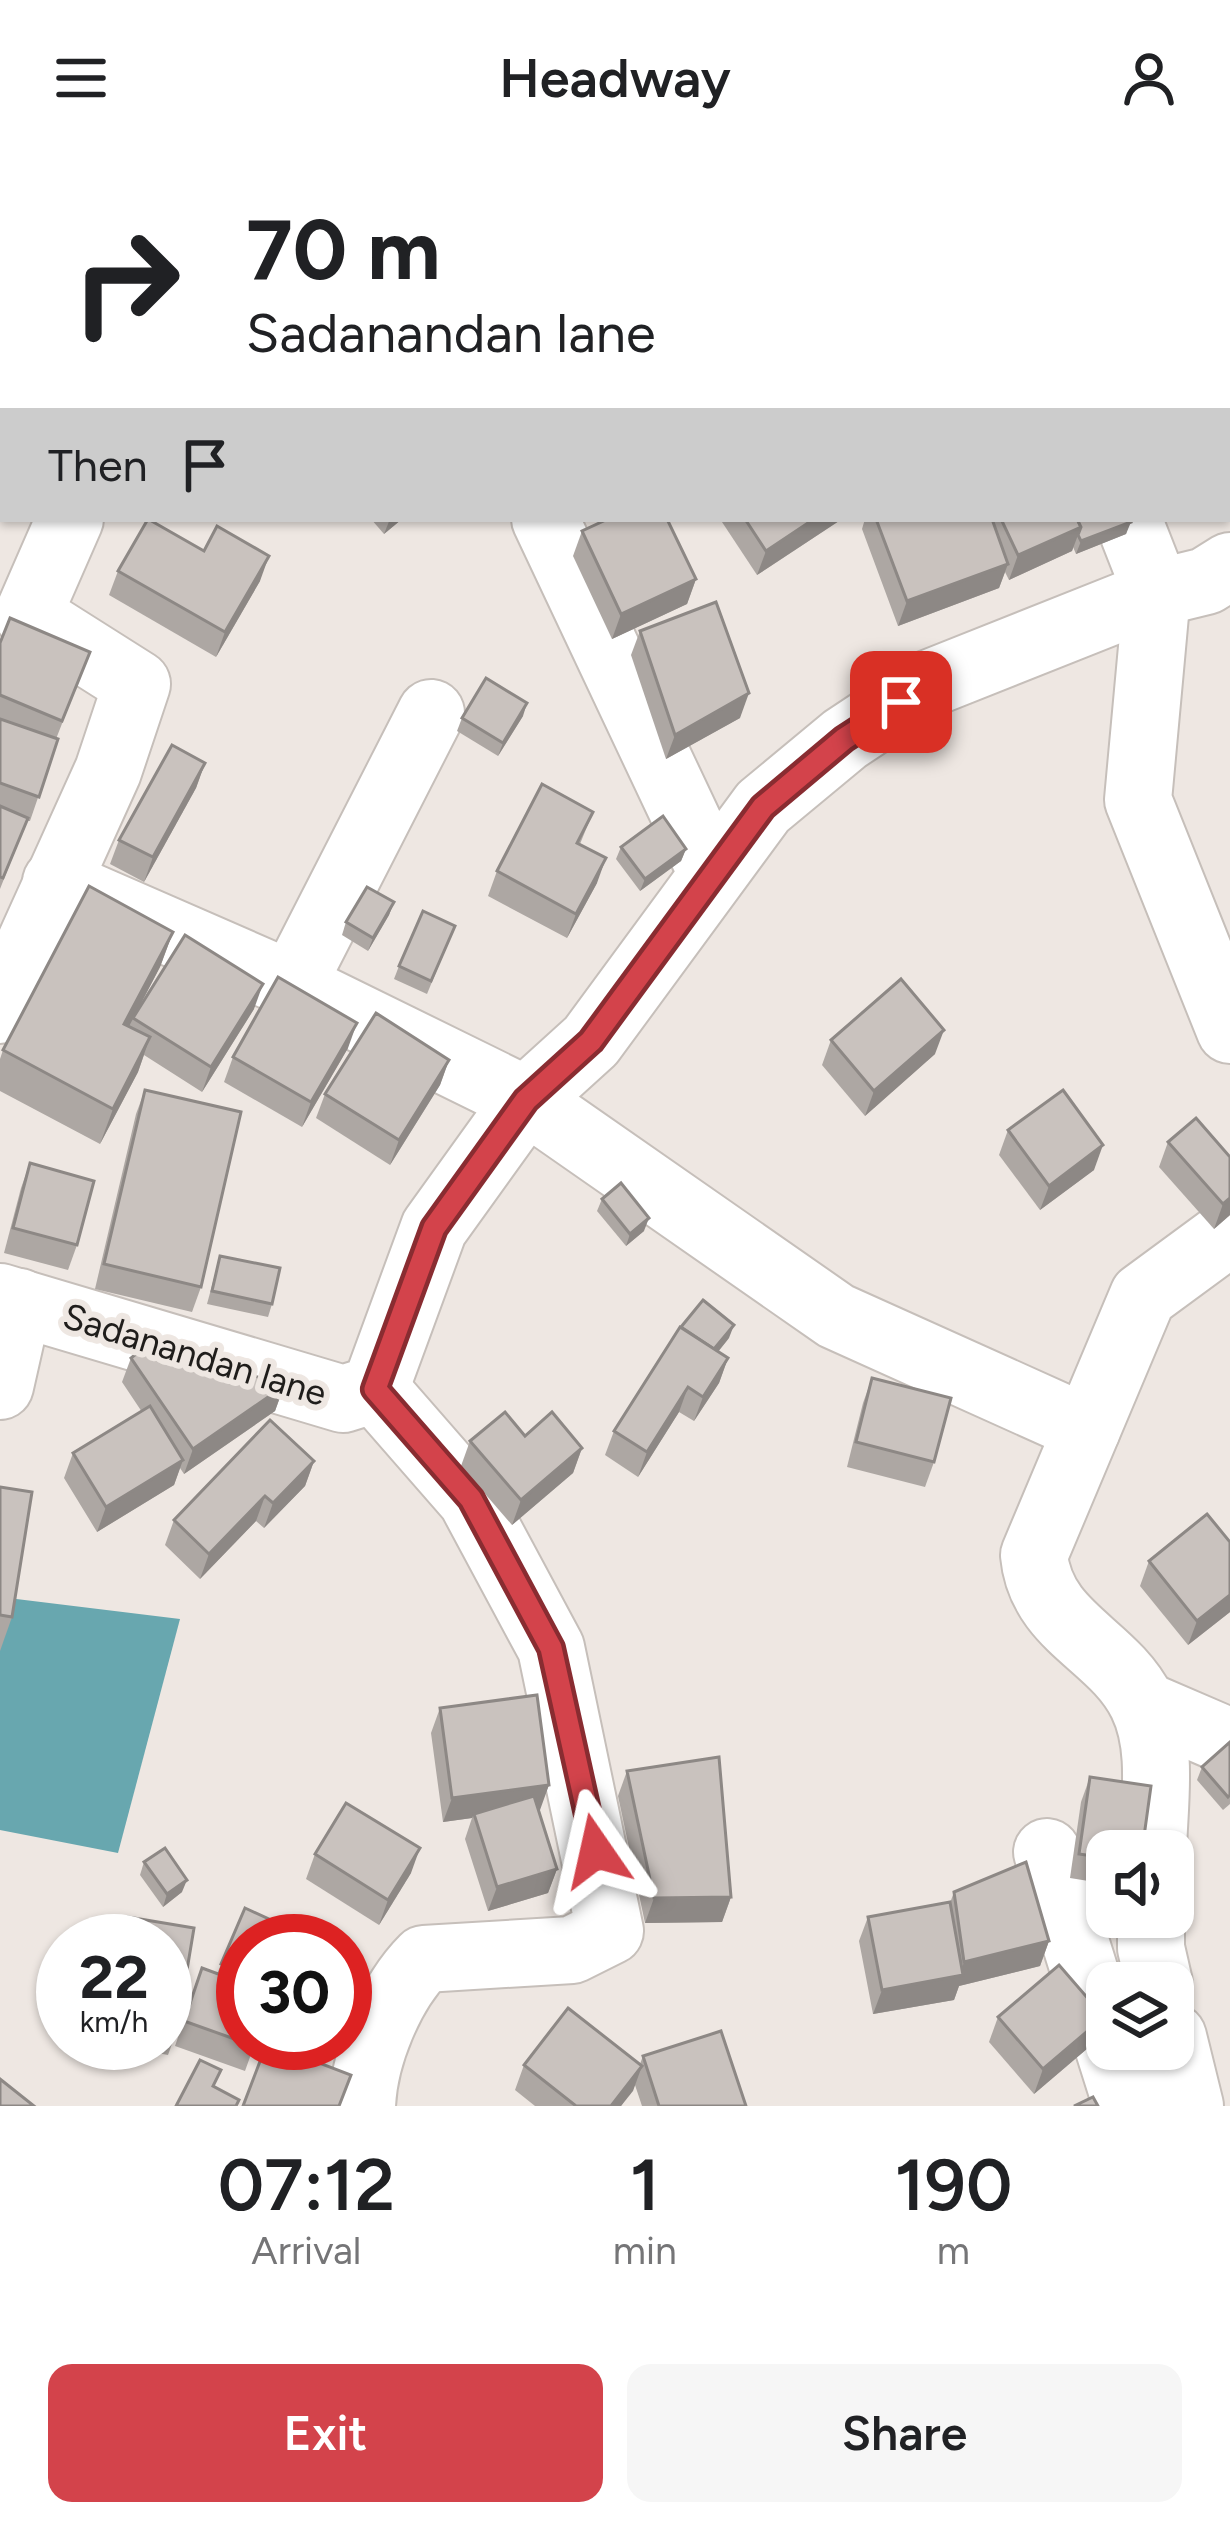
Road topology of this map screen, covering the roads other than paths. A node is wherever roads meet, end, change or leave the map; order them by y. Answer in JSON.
{"nodes":[{"id":1,"x":68,"y":522,"type":"edge"},
{"id":2,"x":545,"y":522,"type":"edge"},
{"id":3,"x":1129,"y":522,"type":"edge"},
{"id":4,"x":1230,"y":566,"type":"edge"},
{"id":5,"x":1156,"y":593,"type":"junction"},
{"id":6,"x":14,"y":609,"type":"edge"},
{"id":7,"x":431,"y":713,"type":"dead end"},
{"id":8,"x":711,"y":871,"type":"junction"},
{"id":9,"x":56,"y":882,"type":"junction"},
{"id":10,"x":292,"y":986,"type":"junction"},
{"id":11,"x":0,"y":1010,"type":"edge"},
{"id":12,"x":1230,"y":1030,"type":"edge"},
{"id":13,"x":526,"y":1100,"type":"junction"},
{"id":14,"x":1230,"y":1232,"type":"edge"},
{"id":15,"x":9,"y":1299,"type":"edge"},
{"id":16,"x":0,"y":1386,"type":"edge"},
{"id":17,"x":375,"y":1389,"type":"junction"},
{"id":18,"x":1087,"y":1429,"type":"junction"},
{"id":19,"x":1144,"y":1705,"type":"junction"},
{"id":20,"x":1230,"y":1742,"type":"edge"},
{"id":21,"x":1154,"y":1830,"type":"edge"},
{"id":22,"x":1047,"y":1852,"type":"dead end"},
{"id":23,"x":1086,"y":1976,"type":"edge"},
{"id":24,"x":1115,"y":2070,"type":"edge"},
{"id":25,"x":1181,"y":2070,"type":"edge"},
{"id":26,"x":362,"y":2106,"type":"edge"},
{"id":27,"x":1126,"y":2106,"type":"edge"},
{"id":28,"x":1190,"y":2106,"type":"edge"}],
"edges":[{"from":1,"to":6,"type":"street"},
{"from":2,"to":8,"type":"street"},
{"from":3,"to":5,"type":"street"},
{"from":4,"to":5,"type":"street","name":"Sadanandan lane"},
{"from":5,"to":8,"type":"street","name":"Sadanandan lane"},
{"from":5,"to":12,"type":"street"},
{"from":6,"to":9,"type":"street"},
{"from":7,"to":10,"type":"street"},
{"from":8,"to":13,"type":"street","name":"Sadanandan lane"},
{"from":9,"to":10,"type":"street"},
{"from":9,"to":11,"type":"street"},
{"from":10,"to":13,"type":"street"},
{"from":13,"to":17,"type":"street","name":"Sadanandan lane"},
{"from":13,"to":18,"type":"street"},
{"from":14,"to":18,"type":"street"},
{"from":15,"to":16,"type":"street"},
{"from":15,"to":17,"type":"street","name":"Sadanandan lane"},
{"from":17,"to":26,"type":"street"},
{"from":18,"to":19,"type":"street"},
{"from":19,"to":20,"type":"street"},
{"from":19,"to":21,"type":"street"},
{"from":22,"to":23,"type":"street"},
{"from":24,"to":27,"type":"street"},
{"from":25,"to":28,"type":"street"}]}
